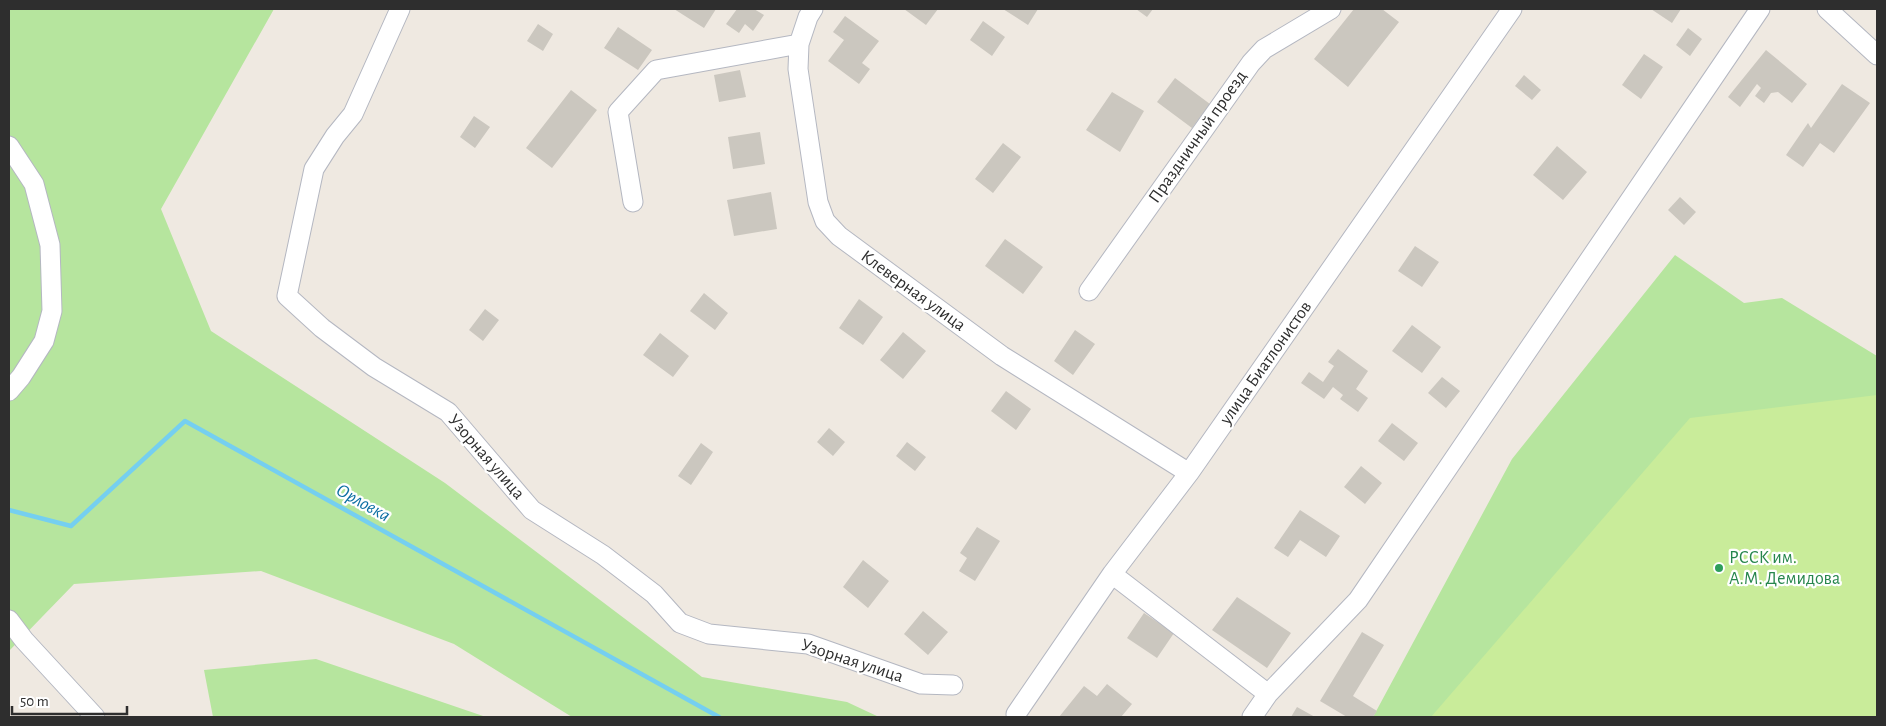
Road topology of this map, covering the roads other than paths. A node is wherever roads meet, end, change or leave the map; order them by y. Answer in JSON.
{"nodes":[{"id":1,"x":400,"y":9,"type":"edge"},
{"id":2,"x":813,"y":9,"type":"edge"},
{"id":3,"x":1331,"y":9,"type":"edge"},
{"id":4,"x":1512,"y":9,"type":"edge"},
{"id":5,"x":1760,"y":9,"type":"edge"},
{"id":6,"x":1826,"y":9,"type":"edge"},
{"id":7,"x":798,"y":44,"type":"junction"},
{"id":8,"x":1877,"y":55,"type":"edge"},
{"id":9,"x":9,"y":146,"type":"edge"},
{"id":10,"x":633,"y":202,"type":"dead end"},
{"id":11,"x":1089,"y":291,"type":"dead end"},
{"id":12,"x":9,"y":391,"type":"edge"},
{"id":13,"x":1189,"y":473,"type":"junction"},
{"id":14,"x":1112,"y":574,"type":"junction"},
{"id":15,"x":9,"y":620,"type":"edge"},
{"id":16,"x":953,"y":685,"type":"dead end"},
{"id":17,"x":1268,"y":694,"type":"junction"},
{"id":18,"x":1016,"y":714,"type":"dead end"},
{"id":19,"x":95,"y":717,"type":"edge"},
{"id":20,"x":1252,"y":717,"type":"edge"}],
"edges":[{"from":1,"to":16,"type":"street","name":"Узорная улица"},
{"from":2,"to":7,"type":"street","name":"Клеверная улица"},
{"from":3,"to":11,"type":"street","name":"Праздничный проезд"},
{"from":4,"to":13,"type":"street","name":"улица Биатлонистов"},
{"from":5,"to":17,"type":"street"},
{"from":6,"to":8,"type":"street"},
{"from":7,"to":10,"type":"street"},
{"from":7,"to":13,"type":"street","name":"Клеверная улица"},
{"from":9,"to":12,"type":"street"},
{"from":13,"to":14,"type":"street","name":"улица Биатлонистов"},
{"from":14,"to":17,"type":"street"},
{"from":14,"to":18,"type":"street","name":"улица Биатлонистов"},
{"from":15,"to":19,"type":"street"},
{"from":17,"to":20,"type":"street"}]}
